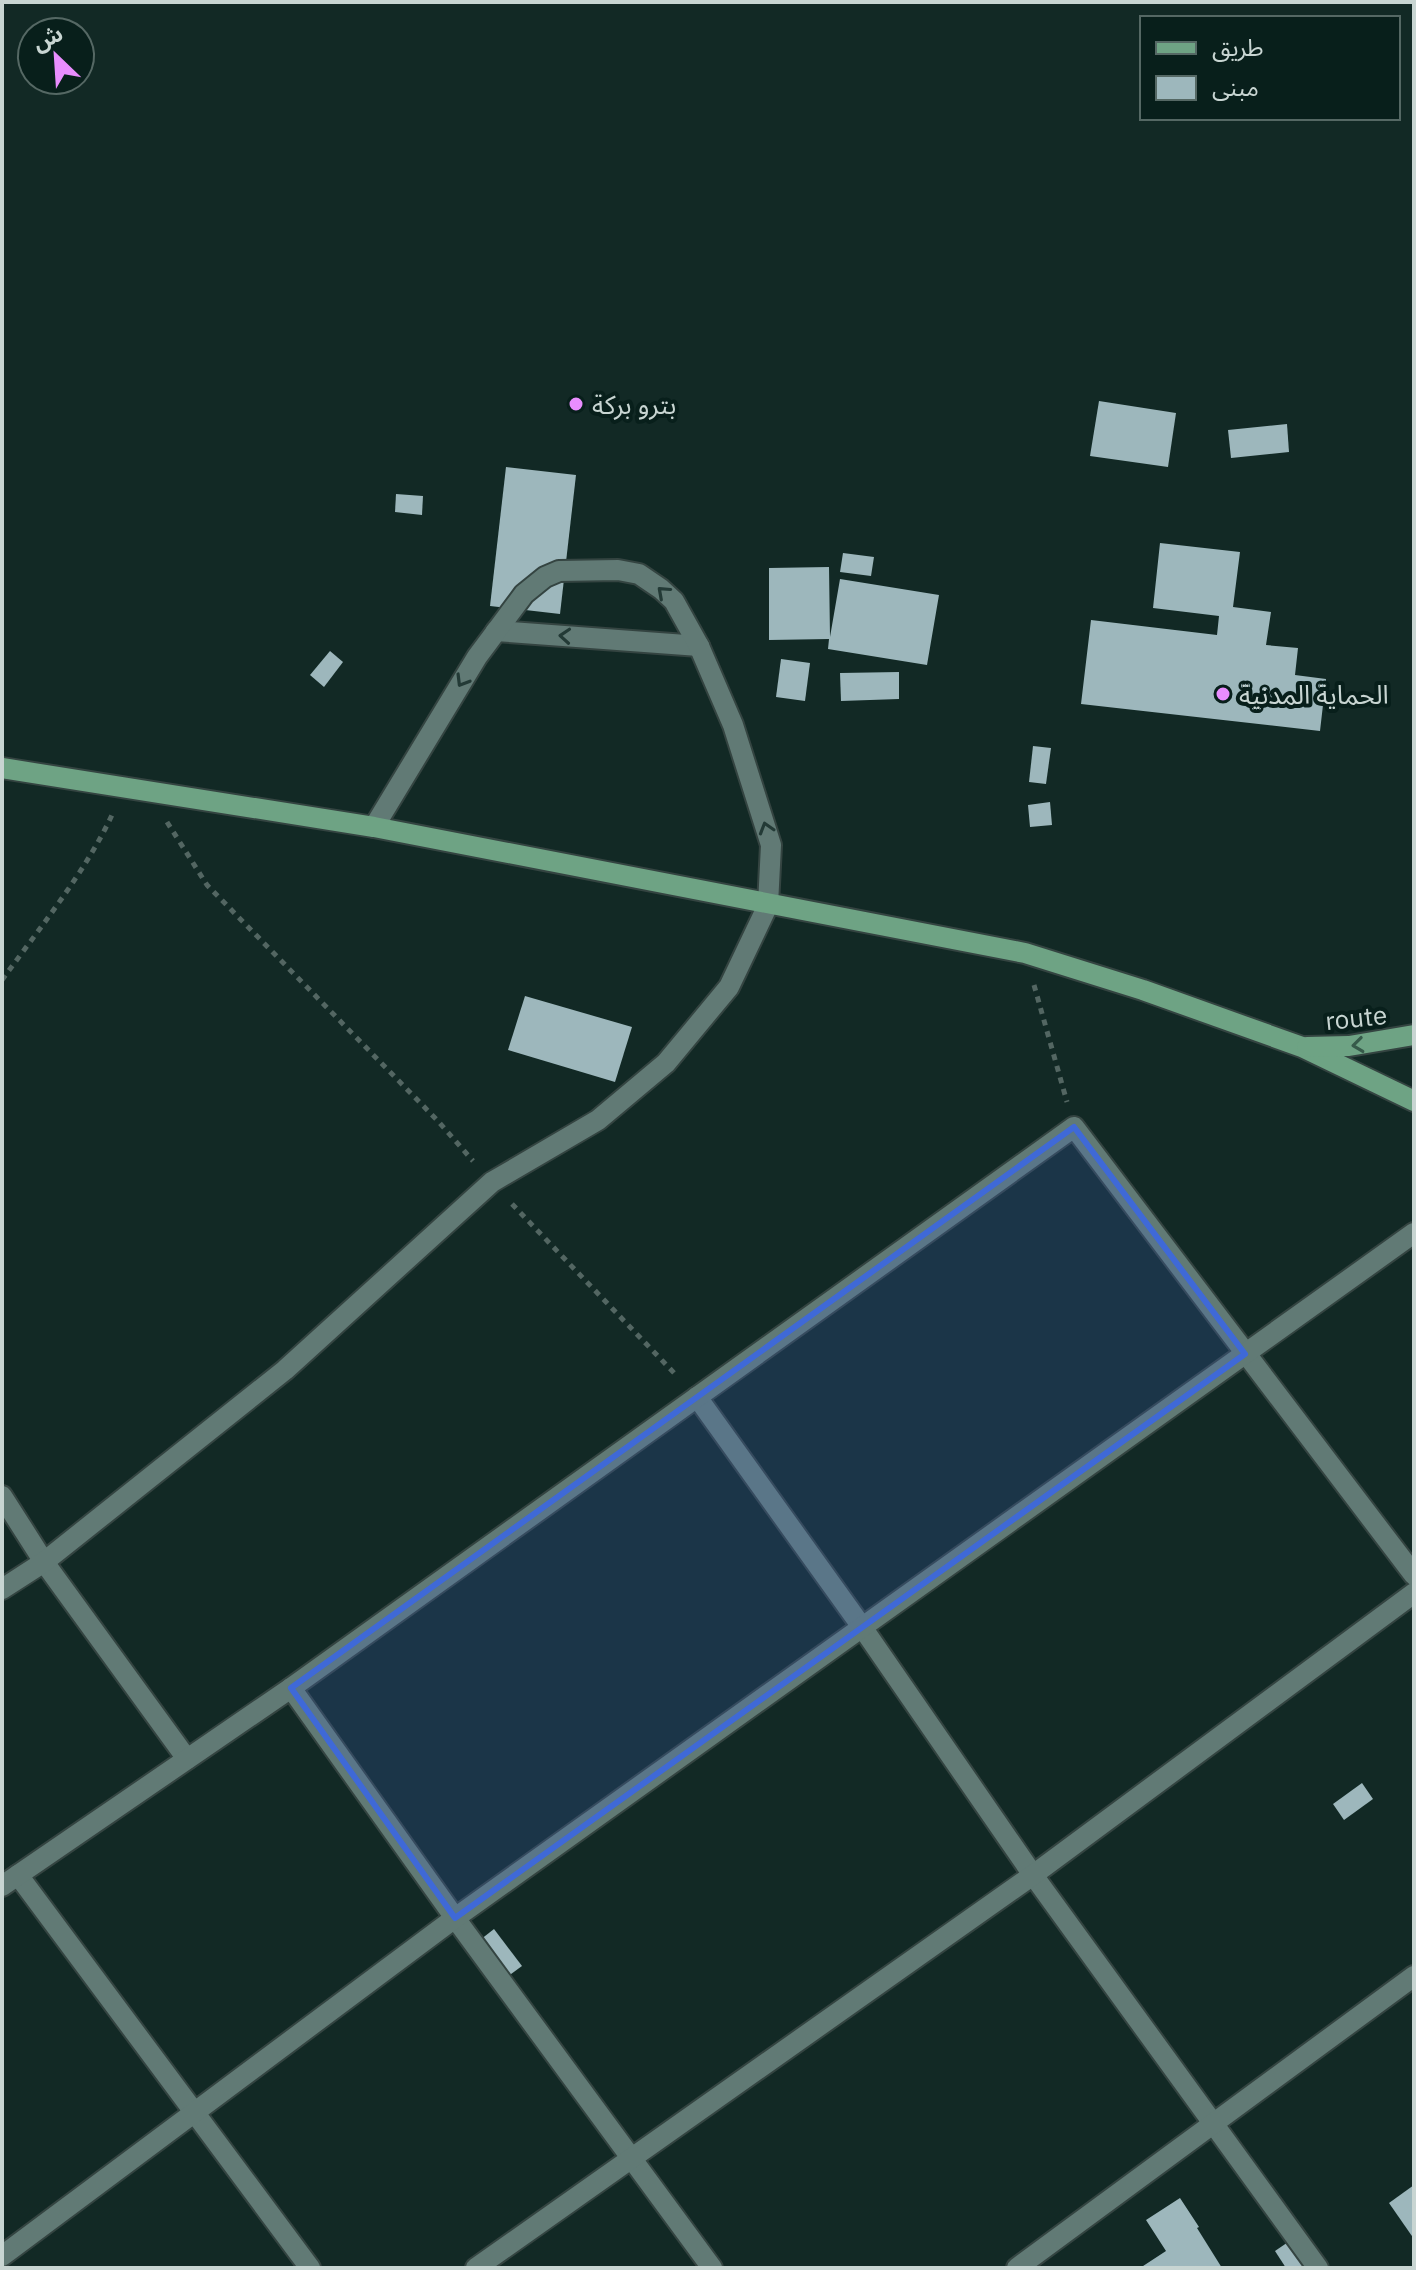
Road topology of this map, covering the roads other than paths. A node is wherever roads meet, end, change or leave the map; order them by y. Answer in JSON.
{"nodes":[{"id":1,"x":496,"y":631,"type":"junction"},
{"id":2,"x":699,"y":646,"type":"junction"},
{"id":3,"x":2,"y":768,"type":"edge"},
{"id":4,"x":374,"y":827,"type":"junction"},
{"id":5,"x":768,"y":905,"type":"junction"},
{"id":6,"x":1414,"y":1035,"type":"edge"},
{"id":7,"x":1302,"y":1047,"type":"junction"},
{"id":8,"x":1414,"y":1101,"type":"edge"},
{"id":9,"x":1414,"y":1233,"type":"edge"},
{"id":10,"x":1245,"y":1354,"type":"junction"},
{"id":11,"x":697,"y":1397,"type":"junction"},
{"id":12,"x":2,"y":1496,"type":"edge"},
{"id":13,"x":44,"y":1562,"type":"junction"},
{"id":14,"x":1414,"y":1575,"type":"edge"},
{"id":15,"x":2,"y":1589,"type":"edge"},
{"id":16,"x":1414,"y":1593,"type":"edge"},
{"id":17,"x":862,"y":1627,"type":"junction"},
{"id":18,"x":291,"y":1688,"type":"junction"},
{"id":19,"x":187,"y":1759,"type":"junction"},
{"id":20,"x":1033,"y":1875,"type":"junction"},
{"id":21,"x":10,"y":1880,"type":"edge"},
{"id":22,"x":455,"y":1918,"type":"junction"},
{"id":23,"x":1414,"y":1976,"type":"edge"},
{"id":24,"x":196,"y":2111,"type":"junction"},
{"id":25,"x":1211,"y":2123,"type":"junction"},
{"id":26,"x":631,"y":2159,"type":"junction"},
{"id":27,"x":2,"y":2256,"type":"edge"},
{"id":28,"x":310,"y":2268,"type":"edge"},
{"id":29,"x":476,"y":2268,"type":"edge"},
{"id":30,"x":712,"y":2268,"type":"edge"},
{"id":31,"x":1017,"y":2268,"type":"edge"},
{"id":32,"x":1318,"y":2268,"type":"edge"}],
"edges":[{"from":2,"to":1,"type":"street","one_way":true},
{"from":2,"to":1,"type":"street","one_way":true},
{"from":1,"to":4,"type":"street","one_way":true},
{"from":5,"to":2,"type":"street","one_way":true},
{"from":3,"to":4,"type":"main road"},
{"from":4,"to":5,"type":"main road"},
{"from":5,"to":7,"type":"main road"},
{"from":5,"to":13,"type":"street"},
{"from":6,"to":7,"type":"main road","name":"route","one_way":true},
{"from":7,"to":8,"type":"main road"},
{"from":9,"to":10,"type":"street"},
{"from":10,"to":11,"type":"street"},
{"from":10,"to":14,"type":"street"},
{"from":10,"to":17,"type":"street"},
{"from":11,"to":17,"type":"street"},
{"from":11,"to":18,"type":"street"},
{"from":12,"to":13,"type":"street"},
{"from":13,"to":15,"type":"street"},
{"from":13,"to":19,"type":"street"},
{"from":16,"to":20,"type":"street"},
{"from":17,"to":20,"type":"street"},
{"from":17,"to":22,"type":"street"},
{"from":18,"to":19,"type":"street"},
{"from":18,"to":22,"type":"street"},
{"from":19,"to":21,"type":"street"},
{"from":20,"to":25,"type":"street"},
{"from":20,"to":26,"type":"street"},
{"from":21,"to":24,"type":"street"},
{"from":22,"to":24,"type":"street"},
{"from":22,"to":26,"type":"street"},
{"from":23,"to":25,"type":"street"},
{"from":24,"to":27,"type":"street"},
{"from":24,"to":28,"type":"street"},
{"from":25,"to":31,"type":"street"},
{"from":25,"to":32,"type":"street"},
{"from":26,"to":29,"type":"street"},
{"from":26,"to":30,"type":"street"}]}
